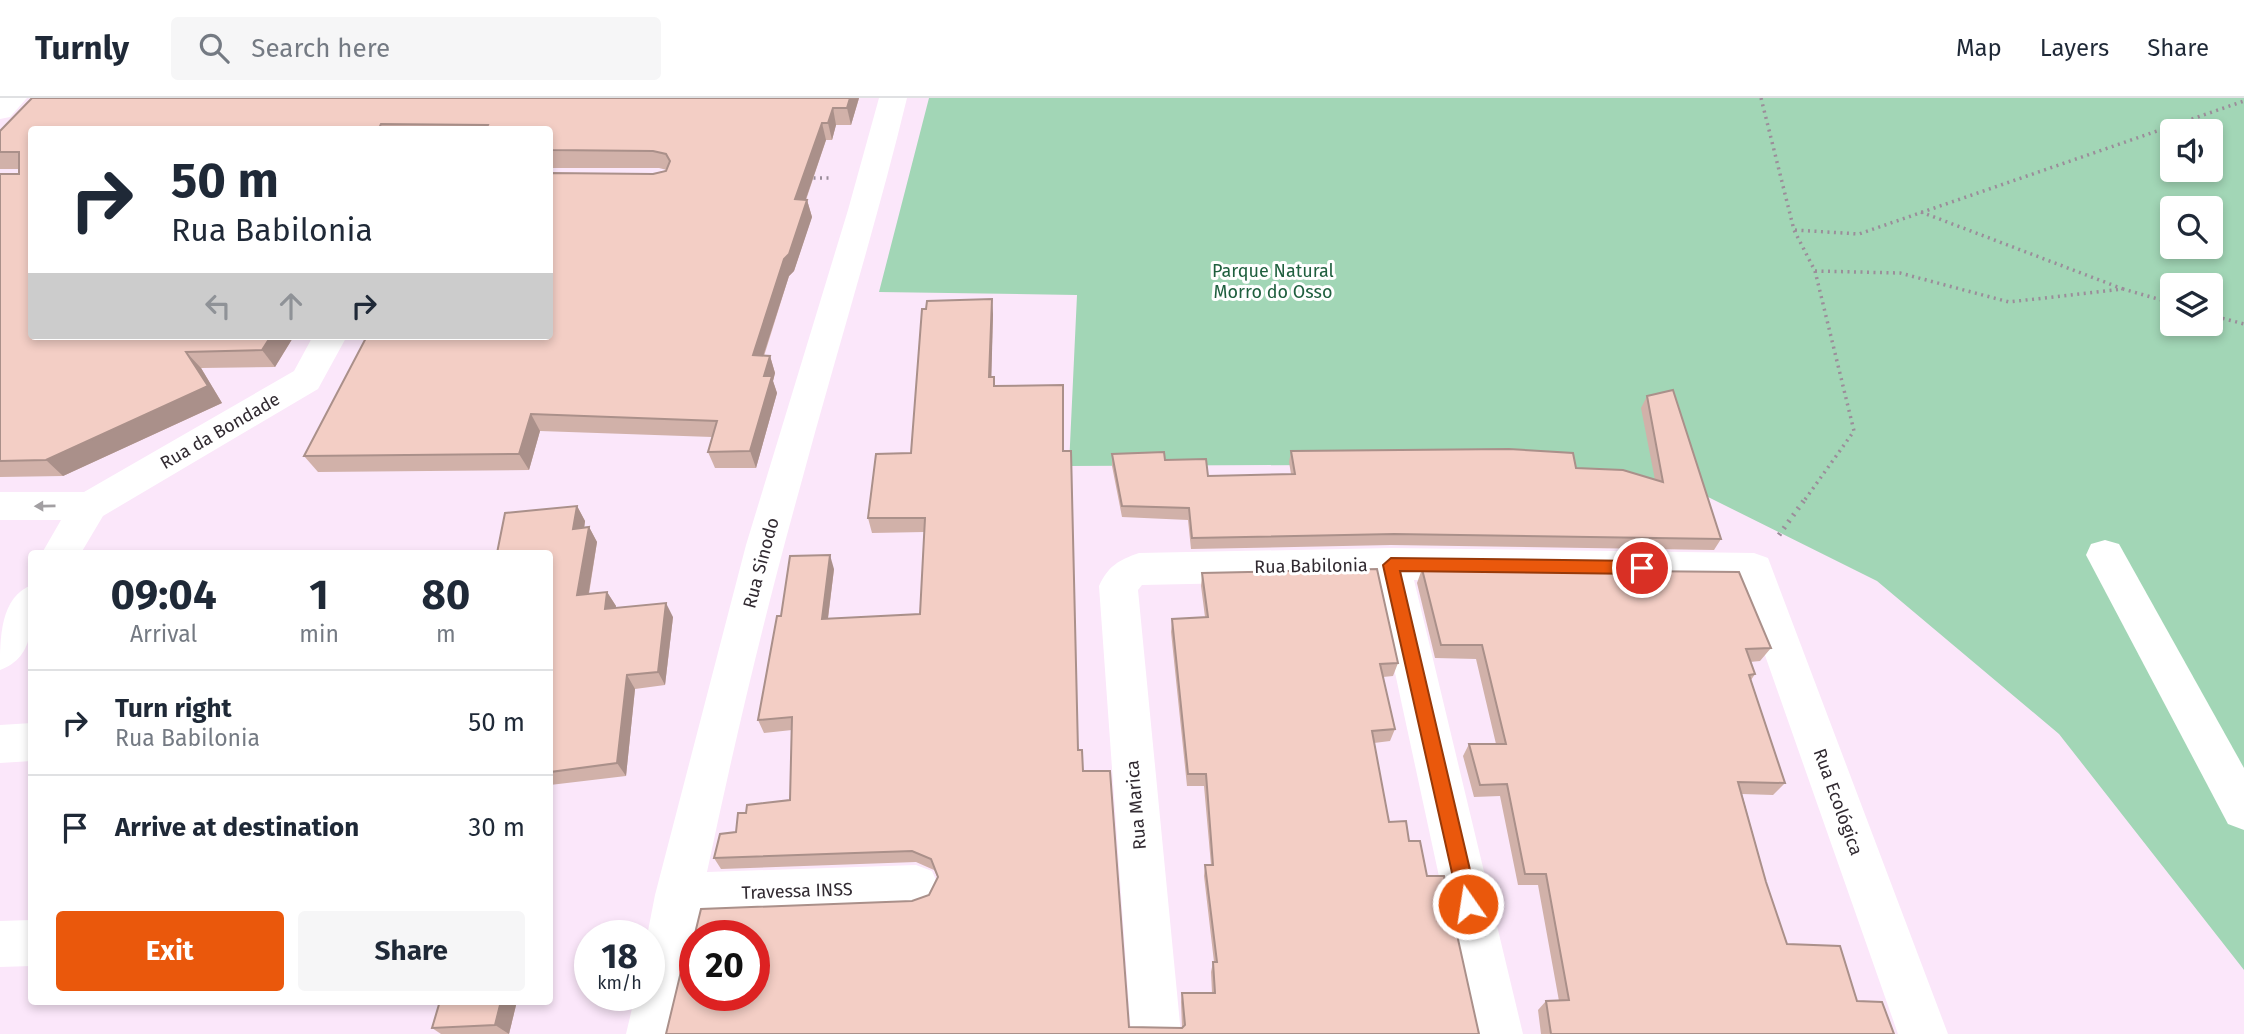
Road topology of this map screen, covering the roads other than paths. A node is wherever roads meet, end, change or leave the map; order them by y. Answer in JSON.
{"nodes":[{"id":1,"x":13,"y":98,"type":"edge"},
{"id":2,"x":892,"y":98,"type":"edge"},
{"id":3,"x":0,"y":111,"type":"edge"},
{"id":4,"x":328,"y":340,"type":"edge"},
{"id":5,"x":0,"y":506,"type":"edge"},
{"id":6,"x":90,"y":506,"type":"junction"},
{"id":7,"x":63,"y":550,"type":"edge"},
{"id":8,"x":2105,"y":555,"type":"dead end"},
{"id":9,"x":1391,"y":565,"type":"junction"},
{"id":10,"x":1754,"y":569,"type":"joint"},
{"id":11,"x":1123,"y":578,"type":"joint"},
{"id":12,"x":28,"y":608,"type":"edge"},
{"id":13,"x":0,"y":653,"type":"edge"},
{"id":14,"x":28,"y":742,"type":"edge"},
{"id":15,"x":0,"y":744,"type":"edge"},
{"id":16,"x":2244,"y":810,"type":"edge"},
{"id":17,"x":916,"y":887,"type":"dead end"},
{"id":18,"x":678,"y":895,"type":"junction"},
{"id":19,"x":28,"y":943,"type":"edge"},
{"id":20,"x":0,"y":944,"type":"edge"},
{"id":21,"x":651,"y":1034,"type":"edge"},
{"id":22,"x":1156,"y":1034,"type":"edge"},
{"id":23,"x":1498,"y":1034,"type":"edge"},
{"id":24,"x":1923,"y":1034,"type":"edge"}],
"edges":[{"from":1,"to":3,"type":"street"},
{"from":2,"to":18,"type":"street","name":"Rua Sinodo"},
{"from":4,"to":6,"type":"street","name":"Rua da Bondade"},
{"from":6,"to":5,"type":"street","one_way":true},
{"from":6,"to":7,"type":"street"},
{"from":8,"to":16,"type":"street"},
{"from":9,"to":10,"type":"street","name":"Rua Babilonia"},
{"from":9,"to":11,"type":"street","name":"Rua Babilonia"},
{"from":9,"to":23,"type":"street"},
{"from":10,"to":24,"type":"street","name":"Rua Ecológica"},
{"from":11,"to":22,"type":"street","name":"Rua Marica"},
{"from":12,"to":13,"type":"street"},
{"from":14,"to":15,"type":"street"},
{"from":17,"to":18,"type":"street","name":"Travessa INSS"},
{"from":18,"to":21,"type":"street","name":"Rua Sinodo"},
{"from":19,"to":20,"type":"street"}]}
